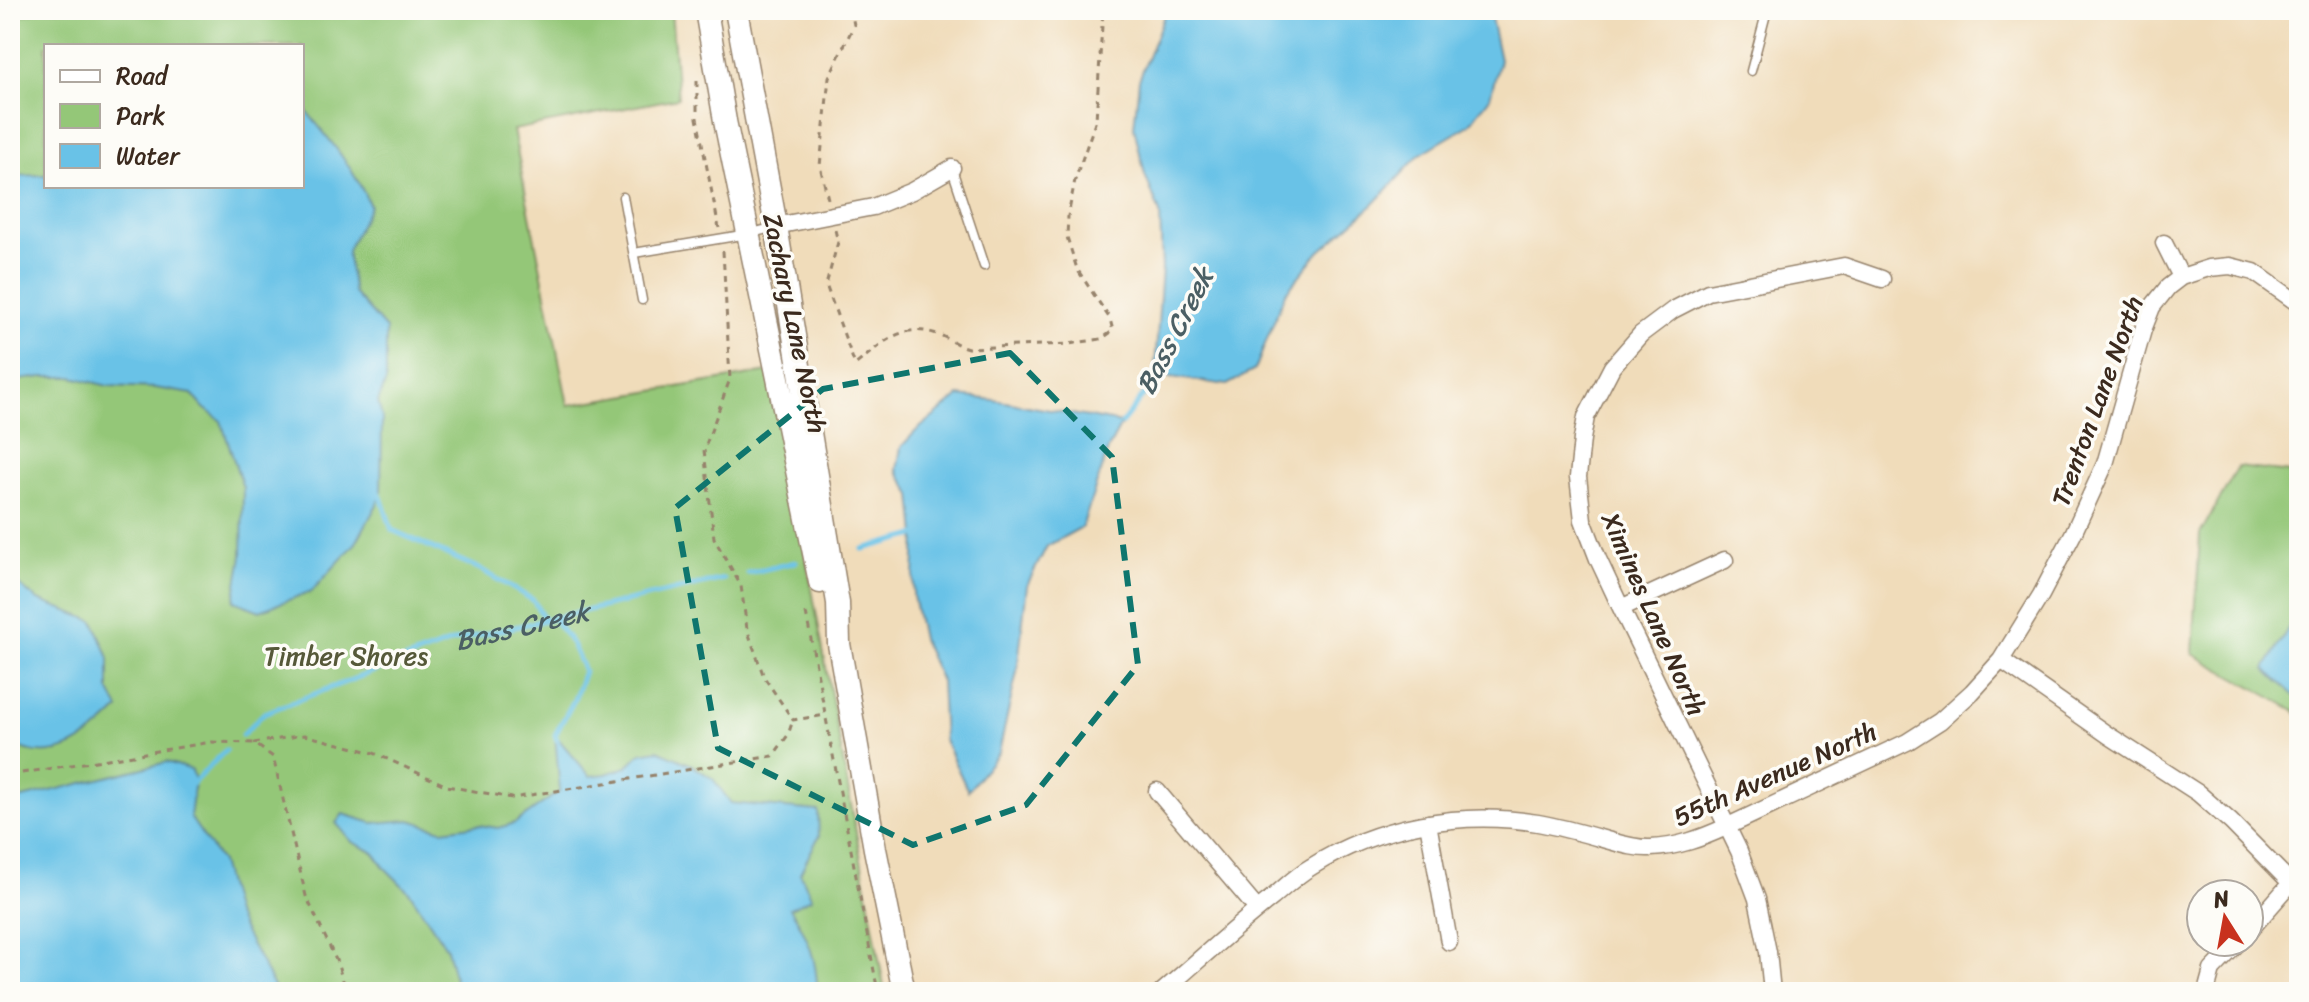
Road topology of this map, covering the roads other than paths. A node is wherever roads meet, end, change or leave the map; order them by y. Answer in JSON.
{"nodes":[{"id":1,"x":706,"y":10,"type":"edge"},
{"id":2,"x":736,"y":10,"type":"edge"},
{"id":3,"x":1767,"y":10,"type":"edge"},
{"id":4,"x":1751,"y":71,"type":"dead end"},
{"id":5,"x":952,"y":168,"type":"joint"},
{"id":6,"x":623,"y":197,"type":"dead end"},
{"id":7,"x":776,"y":226,"type":"junction"},
{"id":8,"x":748,"y":234,"type":"junction"},
{"id":9,"x":2164,"y":243,"type":"dead end"},
{"id":10,"x":634,"y":253,"type":"junction"},
{"id":11,"x":984,"y":266,"type":"dead end"},
{"id":12,"x":2181,"y":277,"type":"junction"},
{"id":13,"x":1882,"y":279,"type":"dead end"},
{"id":14,"x":642,"y":300,"type":"dead end"},
{"id":15,"x":2299,"y":304,"type":"edge"},
{"id":16,"x":1725,"y":560,"type":"dead end"},
{"id":17,"x":1621,"y":608,"type":"junction"},
{"id":18,"x":839,"y":644,"type":"junction"},
{"id":19,"x":2001,"y":660,"type":"junction"},
{"id":20,"x":1157,"y":791,"type":"dead end"},
{"id":21,"x":1428,"y":823,"type":"junction"},
{"id":22,"x":1726,"y":827,"type":"junction"},
{"id":23,"x":2295,"y":885,"type":"edge"},
{"id":24,"x":1257,"y":909,"type":"junction"},
{"id":25,"x":2265,"y":915,"type":"edge"},
{"id":26,"x":1449,"y":942,"type":"dead end"},
{"id":27,"x":2224,"y":958,"type":"edge"},
{"id":28,"x":904,"y":992,"type":"edge"},
{"id":29,"x":1162,"y":992,"type":"edge"},
{"id":30,"x":1772,"y":992,"type":"edge"},
{"id":31,"x":2206,"y":992,"type":"edge"}],
"edges":[{"from":1,"to":8,"type":"street","name":"Zachary Lane North"},
{"from":2,"to":7,"type":"street","name":"Zachary Lane North"},
{"from":3,"to":4,"type":"lane"},
{"from":5,"to":7,"type":"street"},
{"from":5,"to":11,"type":"lane"},
{"from":6,"to":10,"type":"lane"},
{"from":7,"to":8,"type":"lane"},
{"from":7,"to":18,"type":"street","name":"Zachary Lane North"},
{"from":8,"to":10,"type":"lane"},
{"from":8,"to":18,"type":"street","name":"Zachary Lane North"},
{"from":9,"to":12,"type":"street"},
{"from":10,"to":14,"type":"lane"},
{"from":12,"to":15,"type":"street"},
{"from":12,"to":19,"type":"street","name":"Trenton Lane North"},
{"from":13,"to":17,"type":"street","name":"Ximines Lane North"},
{"from":16,"to":17,"type":"street"},
{"from":17,"to":22,"type":"street","name":"Ximines Lane North"},
{"from":18,"to":28,"type":"street","name":"Zachary Lane North"},
{"from":19,"to":22,"type":"street","name":"55th Avenue North"},
{"from":19,"to":23,"type":"street"},
{"from":20,"to":24,"type":"street"},
{"from":21,"to":22,"type":"street","name":"55th Avenue North"},
{"from":21,"to":24,"type":"street","name":"55th Avenue North"},
{"from":21,"to":26,"type":"street"},
{"from":22,"to":30,"type":"street","name":"Ximines Lane North"},
{"from":23,"to":25,"type":"street"},
{"from":24,"to":29,"type":"street","name":"55th Avenue North"},
{"from":27,"to":31,"type":"street"}]}
